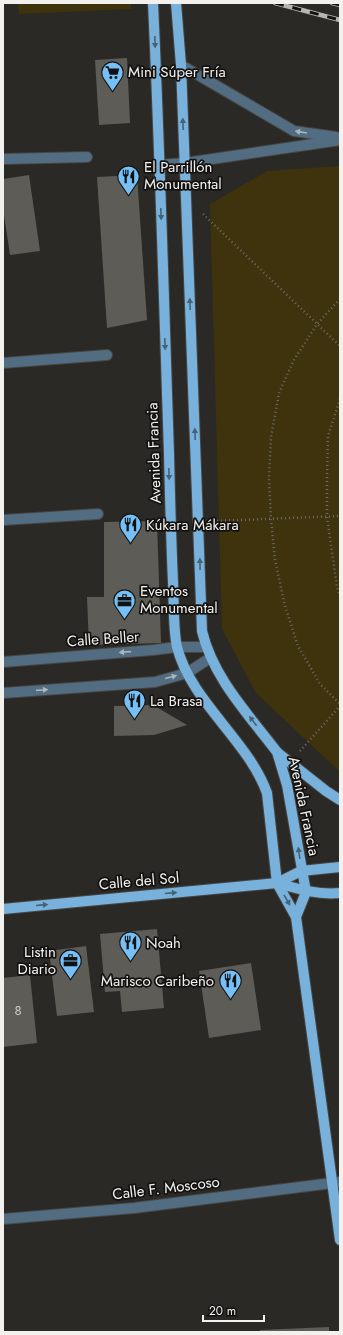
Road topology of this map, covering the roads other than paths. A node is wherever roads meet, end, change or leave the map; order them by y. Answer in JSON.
{"nodes":[{"id":1,"x":153,"y":3,"type":"edge"},
{"id":2,"x":176,"y":3,"type":"edge"},
{"id":3,"x":182,"y":3,"type":"edge"},
{"id":4,"x":177,"y":14,"type":"junction"},
{"id":5,"x":181,"y":65,"type":"junction"},
{"id":6,"x":340,"y":139,"type":"edge"},
{"id":7,"x":87,"y":157,"type":"dead end"},
{"id":8,"x":3,"y":159,"type":"edge"},
{"id":9,"x":185,"y":163,"type":"junction"},
{"id":10,"x":159,"y":165,"type":"junction"},
{"id":11,"x":107,"y":355,"type":"dead end"},
{"id":12,"x":3,"y":364,"type":"edge"},
{"id":13,"x":98,"y":514,"type":"dead end"},
{"id":14,"x":3,"y":520,"type":"edge"},
{"id":15,"x":177,"y":647,"type":"junction"},
{"id":16,"x":206,"y":647,"type":"junction"},
{"id":17,"x":210,"y":658,"type":"junction"},
{"id":18,"x":3,"y":662,"type":"edge"},
{"id":19,"x":187,"y":673,"type":"junction"},
{"id":20,"x":3,"y":693,"type":"edge"},
{"id":21,"x":277,"y":752,"type":"junction"},
{"id":22,"x":340,"y":800,"type":"edge"},
{"id":23,"x":340,"y":867,"type":"edge"},
{"id":24,"x":301,"y":871,"type":"junction"},
{"id":25,"x":277,"y":883,"type":"junction"},
{"id":26,"x":306,"y":892,"type":"junction"},
{"id":27,"x":340,"y":893,"type":"edge"},
{"id":28,"x":3,"y":908,"type":"edge"},
{"id":29,"x":296,"y":917,"type":"junction"},
{"id":30,"x":336,"y":1183,"type":"edge"},
{"id":31,"x":3,"y":1219,"type":"edge"},
{"id":32,"x":340,"y":1240,"type":"edge"}],
"edges":[{"from":1,"to":10,"type":"main road","name":"Avenida Francia","one_way":true},
{"from":2,"to":4,"type":"main road","name":"Avenida Francia"},
{"from":3,"to":4,"type":"main road"},
{"from":4,"to":5,"type":"main road","name":"Avenida Francia"},
{"from":6,"to":5,"type":"street","one_way":true},
{"from":9,"to":5,"type":"main road","name":"Avenida Francia","one_way":true},
{"from":6,"to":9,"type":"street"},
{"from":7,"to":8,"type":"street"},
{"from":9,"to":10,"type":"street"},
{"from":16,"to":9,"type":"main road","name":"Avenida Francia","one_way":true},
{"from":10,"to":15,"type":"main road","name":"Avenida Francia","one_way":true},
{"from":11,"to":12,"type":"street"},
{"from":13,"to":14,"type":"street"},
{"from":15,"to":16,"type":"street","name":"Calle Beller"},
{"from":15,"to":18,"type":"street","name":"Calle Beller","one_way":true},
{"from":15,"to":19,"type":"main road","name":"Avenida Francia"},
{"from":16,"to":17,"type":"main road","name":"Avenida Francia"},
{"from":17,"to":19,"type":"street"},
{"from":21,"to":17,"type":"main road","name":"Avenida Francia","one_way":true},
{"from":20,"to":19,"type":"street","one_way":true},
{"from":19,"to":25,"type":"main road","name":"Avenida Francia"},
{"from":21,"to":22,"type":"main road"},
{"from":24,"to":21,"type":"main road","name":"Avenida Francia","one_way":true},
{"from":23,"to":24,"type":"main road","name":"Calle del Sol"},
{"from":24,"to":25,"type":"main road","name":"Calle del Sol"},
{"from":24,"to":26,"type":"main road","name":"Avenida Francia"},
{"from":25,"to":26,"type":"main road","name":"Calle del Sol"},
{"from":28,"to":25,"type":"main road","name":"Calle del Sol","one_way":true},
{"from":25,"to":29,"type":"main road","name":"Avenida Francia","one_way":true},
{"from":26,"to":27,"type":"main road","name":"Calle del Sol"},
{"from":26,"to":29,"type":"main road","name":"Avenida Francia"},
{"from":29,"to":30,"type":"main road","name":"Avenida Francia"},
{"from":30,"to":31,"type":"street","name":"Calle F. Moscoso"},
{"from":30,"to":32,"type":"main road","name":"Avenida Francia"}]}
